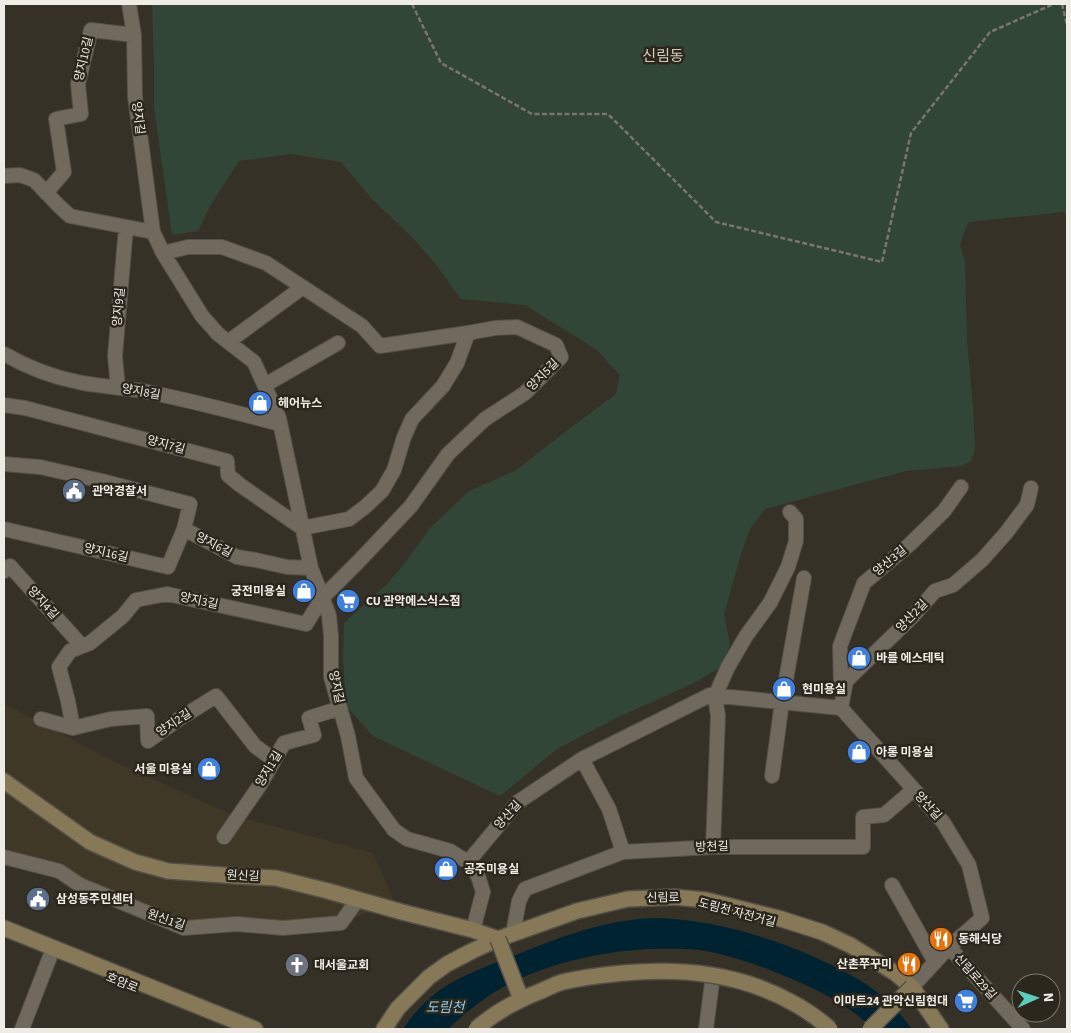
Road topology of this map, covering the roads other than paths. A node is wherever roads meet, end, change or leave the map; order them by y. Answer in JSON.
{"nodes":[{"id":1,"x":129,"y":4,"type":"edge"},
{"id":2,"x":134,"y":35,"type":"junction"},
{"id":3,"x":4,"y":176,"type":"edge"},
{"id":4,"x":46,"y":193,"type":"junction"},
{"id":5,"x":126,"y":227,"type":"junction"},
{"id":6,"x":153,"y":232,"type":"junction"},
{"id":7,"x":163,"y":253,"type":"junction"},
{"id":8,"x":303,"y":287,"type":"junction"},
{"id":9,"x":468,"y":333,"type":"junction"},
{"id":10,"x":228,"y":342,"type":"junction"},
{"id":11,"x":338,"y":343,"type":"dead end"},
{"id":12,"x":4,"y":354,"type":"edge"},
{"id":13,"x":265,"y":385,"type":"junction"},
{"id":14,"x":118,"y":388,"type":"junction"},
{"id":15,"x":4,"y":405,"type":"edge"},
{"id":16,"x":280,"y":424,"type":"junction"},
{"id":17,"x":4,"y":464,"type":"edge"},
{"id":18,"x":962,"y":488,"type":"dead end"},
{"id":19,"x":1031,"y":488,"type":"dead end"},
{"id":20,"x":790,"y":512,"type":"dead end"},
{"id":21,"x":302,"y":528,"type":"junction"},
{"id":22,"x":4,"y":529,"type":"edge"},
{"id":23,"x":184,"y":530,"type":"junction"},
{"id":24,"x":311,"y":568,"type":"junction"},
{"id":25,"x":4,"y":571,"type":"edge"},
{"id":26,"x":804,"y":578,"type":"dead end"},
{"id":27,"x":322,"y":597,"type":"junction"},
{"id":28,"x":82,"y":646,"type":"junction"},
{"id":29,"x":715,"y":696,"type":"junction"},
{"id":30,"x":782,"y":702,"type":"junction"},
{"id":31,"x":340,"y":708,"type":"junction"},
{"id":32,"x":841,"y":708,"type":"junction"},
{"id":33,"x":41,"y":719,"type":"dead end"},
{"id":34,"x":73,"y":728,"type":"junction"},
{"id":35,"x":582,"y":759,"type":"junction"},
{"id":36,"x":274,"y":760,"type":"junction"},
{"id":37,"x":772,"y":776,"type":"dead end"},
{"id":38,"x":4,"y":781,"type":"edge"},
{"id":39,"x":913,"y":790,"type":"junction"},
{"id":40,"x":224,"y":837,"type":"dead end"},
{"id":41,"x":713,"y":847,"type":"junction"},
{"id":42,"x":623,"y":852,"type":"junction"},
{"id":43,"x":4,"y":857,"type":"edge"},
{"id":44,"x":468,"y":862,"type":"junction"},
{"id":45,"x":892,"y":885,"type":"dead end"},
{"id":46,"x":358,"y":899,"type":"junction"},
{"id":47,"x":4,"y":928,"type":"edge"},
{"id":48,"x":473,"y":930,"type":"junction"},
{"id":49,"x":513,"y":933,"type":"junction"},
{"id":50,"x":4,"y":937,"type":"edge"},
{"id":51,"x":498,"y":939,"type":"junction"},
{"id":52,"x":949,"y":948,"type":"junction"},
{"id":53,"x":50,"y":954,"type":"junction"},
{"id":54,"x":935,"y":962,"type":"junction"},
{"id":55,"x":714,"y":975,"type":"junction"},
{"id":56,"x":912,"y":987,"type":"junction"},
{"id":57,"x":521,"y":999,"type":"junction"},
{"id":58,"x":22,"y":1029,"type":"edge"},
{"id":59,"x":237,"y":1029,"type":"edge"},
{"id":60,"x":255,"y":1029,"type":"edge"},
{"id":61,"x":384,"y":1029,"type":"edge"},
{"id":62,"x":476,"y":1029,"type":"edge"},
{"id":63,"x":706,"y":1029,"type":"edge"},
{"id":64,"x":830,"y":1029,"type":"edge"},
{"id":65,"x":870,"y":1029,"type":"edge"},
{"id":66,"x":941,"y":1029,"type":"edge"},
{"id":67,"x":1022,"y":1029,"type":"edge"}],
"edges":[{"from":1,"to":2,"type":"street","name":"양지길"},
{"from":2,"to":4,"type":"street","name":"양지10길"},
{"from":2,"to":6,"type":"street","name":"양지길"},
{"from":3,"to":4,"type":"street"},
{"from":4,"to":5,"type":"street"},
{"from":5,"to":6,"type":"street"},
{"from":5,"to":14,"type":"street","name":"양지9길"},
{"from":6,"to":7,"type":"street","name":"양지길"},
{"from":7,"to":8,"type":"street"},
{"from":7,"to":10,"type":"street","name":"양지길"},
{"from":8,"to":9,"type":"street"},
{"from":8,"to":10,"type":"street"},
{"from":9,"to":21,"type":"street"},
{"from":9,"to":27,"type":"street","name":"양지5길"},
{"from":10,"to":13,"type":"street","name":"양지길"},
{"from":11,"to":13,"type":"street"},
{"from":12,"to":14,"type":"street","name":"양지8길"},
{"from":13,"to":16,"type":"street","name":"양지길"},
{"from":14,"to":16,"type":"street","name":"양지8길"},
{"from":15,"to":21,"type":"street","name":"양지7길"},
{"from":16,"to":21,"type":"street","name":"양지길"},
{"from":17,"to":23,"type":"street","name":"양지6길"},
{"from":18,"to":32,"type":"street","name":"양산3길"},
{"from":19,"to":32,"type":"street","name":"양산2길"},
{"from":20,"to":29,"type":"street"},
{"from":21,"to":24,"type":"street","name":"양지길"},
{"from":22,"to":23,"type":"street","name":"양지16길"},
{"from":23,"to":24,"type":"street","name":"양지6길"},
{"from":24,"to":27,"type":"street","name":"양지길"},
{"from":25,"to":28,"type":"street","name":"양지4길"},
{"from":26,"to":30,"type":"street"},
{"from":27,"to":28,"type":"street","name":"양지3길"},
{"from":27,"to":31,"type":"street","name":"양지길"},
{"from":28,"to":34,"type":"street","name":"양지3길"},
{"from":29,"to":30,"type":"street","name":"양산길"},
{"from":29,"to":35,"type":"street","name":"양산길"},
{"from":29,"to":41,"type":"street"},
{"from":30,"to":32,"type":"street","name":"양산길"},
{"from":30,"to":37,"type":"street"},
{"from":31,"to":36,"type":"street","name":"양지1길"},
{"from":31,"to":44,"type":"street","name":"양지길"},
{"from":32,"to":39,"type":"street","name":"양산길"},
{"from":33,"to":34,"type":"street","name":"양지2길"},
{"from":34,"to":36,"type":"street","name":"양지2길"},
{"from":35,"to":42,"type":"street"},
{"from":35,"to":44,"type":"street","name":"양산길"},
{"from":36,"to":40,"type":"street","name":"양지1길"},
{"from":38,"to":46,"type":"main road","name":"원신길"},
{"from":39,"to":41,"type":"street","name":"방천길"},
{"from":39,"to":52,"type":"street","name":"양산길"},
{"from":41,"to":42,"type":"street","name":"방천길"},
{"from":42,"to":49,"type":"street","name":"방천길"},
{"from":43,"to":46,"type":"street","name":"원신1길"},
{"from":44,"to":48,"type":"street"},
{"from":45,"to":54,"type":"street"},
{"from":46,"to":48,"type":"main road","name":"원신길"},
{"from":47,"to":60,"type":"main road"},
{"from":48,"to":51,"type":"main road","name":"원신길"},
{"from":49,"to":51,"type":"main road","name":"신림로"},
{"from":49,"to":56,"type":"main road","name":"신림로"},
{"from":50,"to":53,"type":"main road","name":"호암로"},
{"from":51,"to":57,"type":"main road","bridge":true},
{"from":51,"to":61,"type":"main road","name":"신림로"},
{"from":52,"to":54,"type":"street","name":"양산길"},
{"from":52,"to":67,"type":"street","name":"신림로29길"},
{"from":53,"to":58,"type":"street"},
{"from":53,"to":59,"type":"main road","name":"호암로"},
{"from":54,"to":56,"type":"street","name":"양산길"},
{"from":55,"to":57,"type":"main road","bridge":true},
{"from":55,"to":63,"type":"street"},
{"from":55,"to":64,"type":"main road","bridge":true},
{"from":56,"to":65,"type":"main road","bridge":true},
{"from":56,"to":66,"type":"main road","name":"신림로"},
{"from":57,"to":62,"type":"main road","bridge":true}]}
